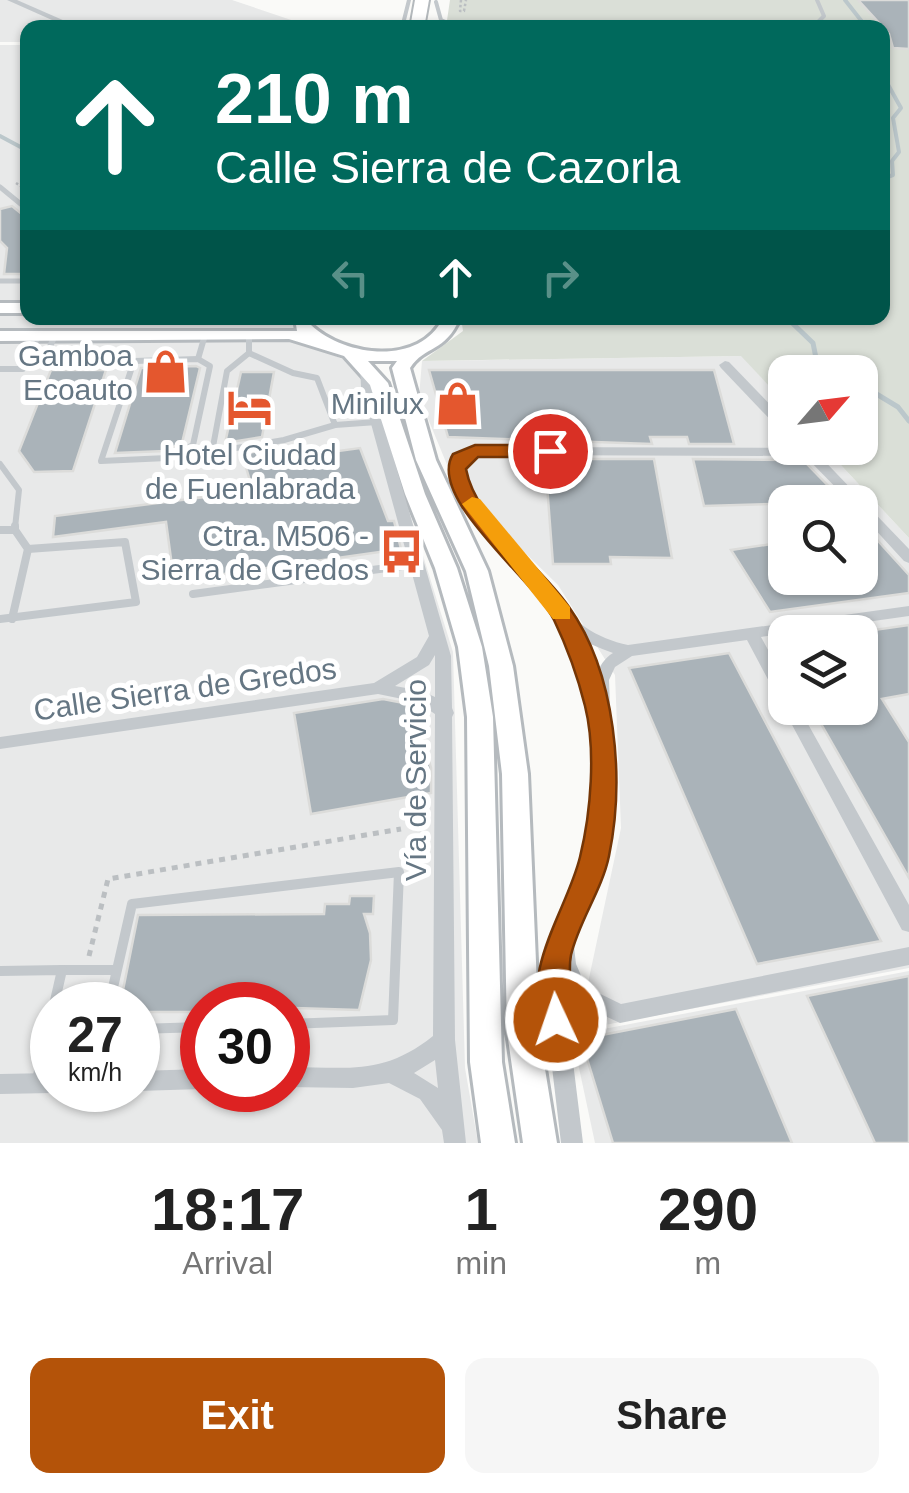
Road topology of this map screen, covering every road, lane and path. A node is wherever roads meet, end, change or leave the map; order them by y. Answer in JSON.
{"nodes":[{"id":1,"x":10,"y":0,"type":"edge"},
{"id":2,"x":59,"y":20,"type":"edge"},
{"id":3,"x":0,"y":187,"type":"edge"},
{"id":4,"x":20,"y":203,"type":"edge"},
{"id":5,"x":215,"y":325,"type":"edge"},
{"id":6,"x":302,"y":325,"type":"edge"},
{"id":7,"x":449,"y":325,"type":"edge"},
{"id":8,"x":196,"y":334,"type":"junction"},
{"id":9,"x":0,"y":336,"type":"edge"},
{"id":10,"x":47,"y":336,"type":"junction"},
{"id":11,"x":310,"y":338,"type":"junction"},
{"id":12,"x":249,"y":344,"type":"junction"},
{"id":13,"x":411,"y":352,"type":"junction"},
{"id":14,"x":198,"y":359,"type":"junction"},
{"id":15,"x":106,"y":362,"type":"dead end"},
{"id":16,"x":724,"y":365,"type":"dead end"},
{"id":17,"x":0,"y":368,"type":"edge"},
{"id":18,"x":366,"y":368,"type":"junction"},
{"id":19,"x":768,"y":410,"type":"edge"},
{"id":20,"x":377,"y":422,"type":"junction"},
{"id":21,"x":335,"y":425,"type":"junction"},
{"id":22,"x":768,"y":450,"type":"edge"},
{"id":23,"x":0,"y":464,"type":"edge"},
{"id":24,"x":821,"y":465,"type":"edge"},
{"id":25,"x":433,"y":474,"type":"junction"},
{"id":26,"x":841,"y":485,"type":"edge"},
{"id":27,"x":486,"y":525,"type":"junction"},
{"id":28,"x":878,"y":525,"type":"edge"},
{"id":29,"x":0,"y":530,"type":"edge"},
{"id":30,"x":15,"y":530,"type":"junction"},
{"id":31,"x":28,"y":549,"type":"junction"},
{"id":32,"x":909,"y":558,"type":"edge"},
{"id":33,"x":417,"y":564,"type":"junction"},
{"id":34,"x":193,"y":594,"type":"dead end"},
{"id":35,"x":909,"y":611,"type":"edge"},
{"id":36,"x":565,"y":618,"type":"junction"},
{"id":37,"x":0,"y":619,"type":"edge"},
{"id":38,"x":12,"y":619,"type":"junction"},
{"id":39,"x":751,"y":633,"type":"junction"},
{"id":40,"x":437,"y":636,"type":"junction"},
{"id":41,"x":628,"y":652,"type":"junction"},
{"id":42,"x":768,"y":664,"type":"edge"},
{"id":43,"x":378,"y":688,"type":"junction"},
{"id":44,"x":598,"y":708,"type":"junction"},
{"id":45,"x":446,"y":713,"type":"junction"},
{"id":46,"x":800,"y":725,"type":"edge"},
{"id":47,"x":0,"y":743,"type":"edge"},
{"id":48,"x":401,"y":829,"type":"dead end"},
{"id":49,"x":909,"y":924,"type":"edge"},
{"id":50,"x":565,"y":937,"type":"junction"},
{"id":51,"x":909,"y":956,"type":"edge"},
{"id":52,"x":62,"y":970,"type":"junction"},
{"id":53,"x":85,"y":970,"type":"junction"},
{"id":54,"x":116,"y":970,"type":"junction"},
{"id":55,"x":0,"y":971,"type":"edge"},
{"id":56,"x":59,"y":982,"type":"edge"},
{"id":57,"x":114,"y":982,"type":"edge"},
{"id":58,"x":310,"y":1023,"type":"edge"},
{"id":59,"x":444,"y":1040,"type":"junction"},
{"id":60,"x":395,"y":1075,"type":"junction"},
{"id":61,"x":310,"y":1077,"type":"edge"},
{"id":62,"x":30,"y":1083,"type":"edge"},
{"id":63,"x":0,"y":1084,"type":"edge"},
{"id":64,"x":454,"y":1134,"type":"edge"},
{"id":65,"x":498,"y":1143,"type":"edge"},
{"id":66,"x":540,"y":1143,"type":"edge"},
{"id":67,"x":572,"y":1143,"type":"edge"}],
"edges":[{"from":1,"to":2,"type":"street"},
{"from":3,"to":4,"type":"lane"},
{"from":5,"to":8,"type":"main road"},
{"from":6,"to":11,"type":"main road"},
{"from":7,"to":13,"type":"main road"},
{"from":8,"to":10,"type":"main road"},
{"from":8,"to":12,"type":"main road"},
{"from":8,"to":14,"type":"lane"},
{"from":9,"to":10,"type":"main road"},
{"from":10,"to":15,"type":"lane"},
{"from":10,"to":17,"type":"lane"},
{"from":11,"to":12,"type":"main road"},
{"from":11,"to":18,"type":"main road"},
{"from":12,"to":21,"type":"lane"},
{"from":12,"to":21,"type":"lane"},
{"from":13,"to":18,"type":"main road"},
{"from":13,"to":25,"type":"main road"},
{"from":14,"to":14,"type":"lane"},
{"from":16,"to":19,"type":"street"},
{"from":18,"to":20,"type":"street","name":"Vía de Servicio"},
{"from":18,"to":65,"type":"main road"},
{"from":20,"to":21,"type":"lane"},
{"from":20,"to":33,"type":"street","name":"Vía de Servicio"},
{"from":22,"to":27,"type":"street"},
{"from":23,"to":30,"type":"lane"},
{"from":24,"to":26,"type":"street"},
{"from":25,"to":27,"type":"lane"},
{"from":25,"to":66,"type":"main road"},
{"from":27,"to":36,"type":"street"},
{"from":28,"to":32,"type":"street"},
{"from":29,"to":30,"type":"lane"},
{"from":30,"to":31,"type":"lane"},
{"from":31,"to":38,"type":"lane"},
{"from":31,"to":38,"type":"lane"},
{"from":33,"to":34,"type":"lane"},
{"from":33,"to":40,"type":"street","name":"Vía de Servicio"},
{"from":35,"to":39,"type":"street"},
{"from":36,"to":41,"type":"street"},
{"from":36,"to":44,"type":"lane"},
{"from":37,"to":38,"type":"lane"},
{"from":39,"to":41,"type":"street"},
{"from":39,"to":42,"type":"street"},
{"from":40,"to":43,"type":"street","name":"Calle Sierra de Gredos"},
{"from":40,"to":45,"type":"street","name":"Vía de Servicio"},
{"from":41,"to":44,"type":"street"},
{"from":43,"to":45,"type":"street","name":"Calle Sierra de Gredos"},
{"from":43,"to":47,"type":"street","name":"Calle Sierra de Gredos"},
{"from":44,"to":50,"type":"street"},
{"from":45,"to":59,"type":"street","name":"Vía de Servicio"},
{"from":46,"to":49,"type":"street"},
{"from":48,"to":53,"type":"path"},
{"from":50,"to":51,"type":"street"},
{"from":50,"to":67,"type":"street"},
{"from":52,"to":53,"type":"lane"},
{"from":52,"to":55,"type":"lane"},
{"from":52,"to":56,"type":"lane"},
{"from":53,"to":54,"type":"lane"},
{"from":54,"to":57,"type":"lane"},
{"from":54,"to":58,"type":"lane"},
{"from":59,"to":60,"type":"street"},
{"from":59,"to":64,"type":"street","name":"Vía de Servicio"},
{"from":60,"to":61,"type":"street"},
{"from":60,"to":64,"type":"street"},
{"from":62,"to":63,"type":"street"}]}
